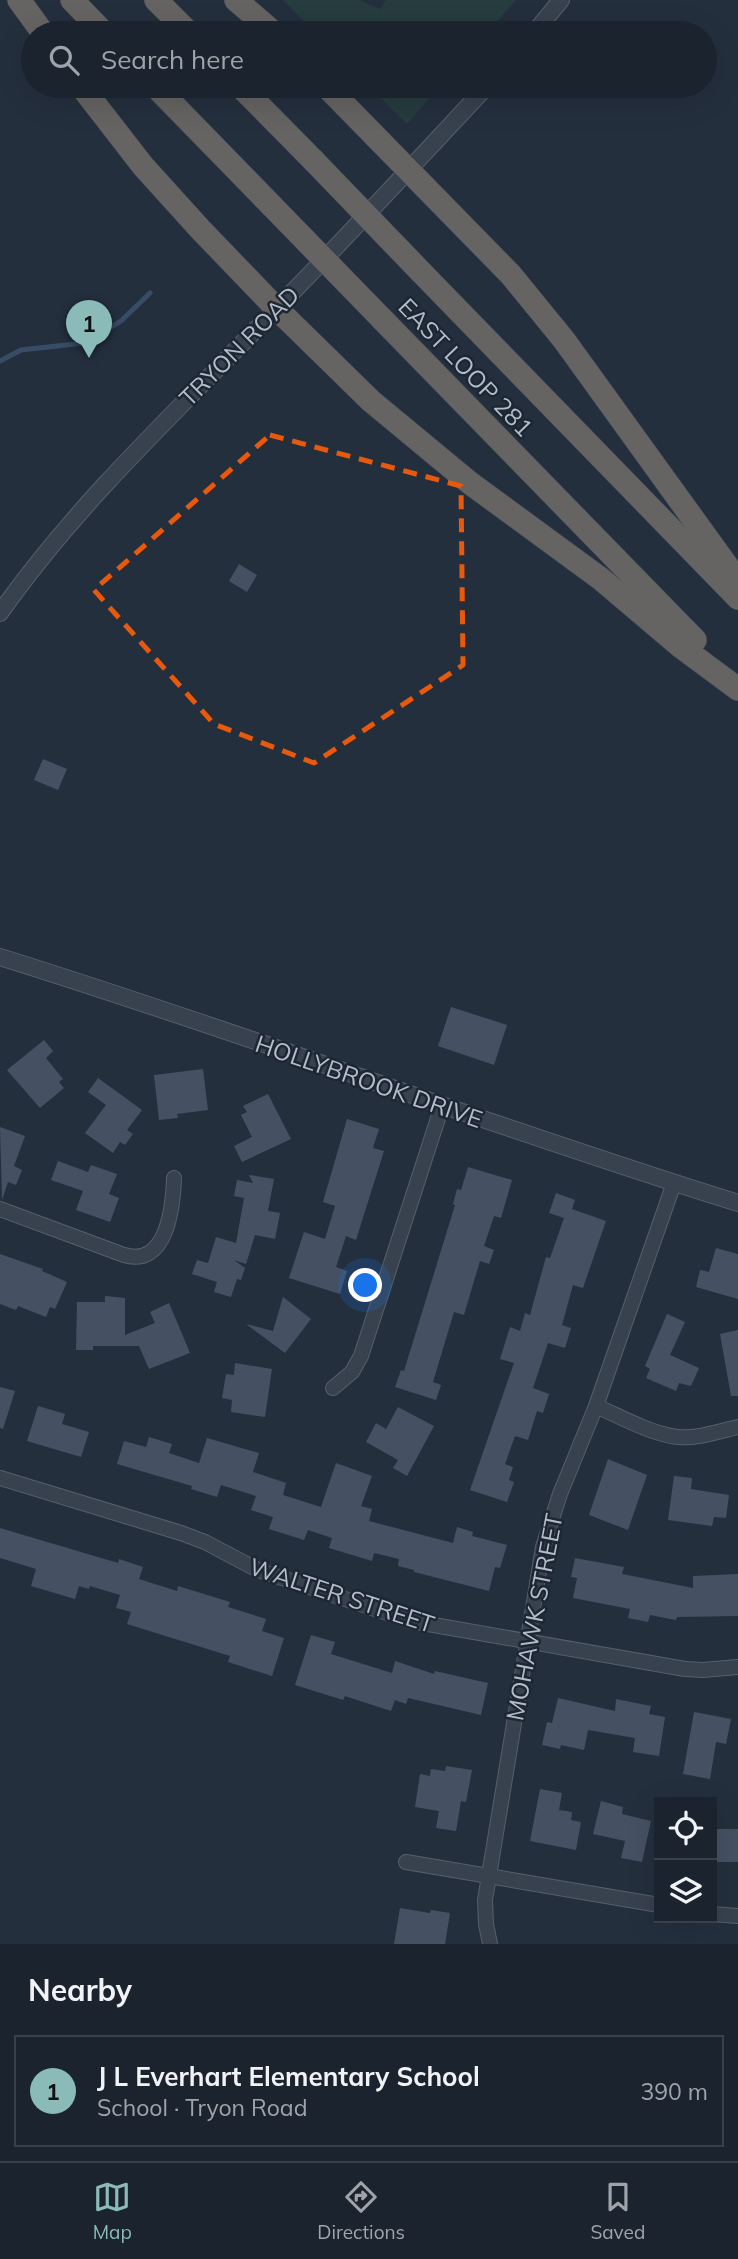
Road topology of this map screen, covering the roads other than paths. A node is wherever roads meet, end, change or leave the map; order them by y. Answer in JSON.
{"nodes":[{"id":1,"x":19,"y":0,"type":"edge"},
{"id":2,"x":72,"y":0,"type":"edge"},
{"id":3,"x":156,"y":0,"type":"edge"},
{"id":4,"x":236,"y":0,"type":"edge"},
{"id":5,"x":561,"y":0,"type":"edge"},
{"id":6,"x":34,"y":21,"type":"edge"},
{"id":7,"x":92,"y":21,"type":"edge"},
{"id":8,"x":177,"y":21,"type":"edge"},
{"id":9,"x":260,"y":21,"type":"edge"},
{"id":10,"x":544,"y":21,"type":"edge"},
{"id":11,"x":90,"y":98,"type":"edge"},
{"id":12,"x":167,"y":98,"type":"edge"},
{"id":13,"x":252,"y":98,"type":"edge"},
{"id":14,"x":338,"y":98,"type":"edge"},
{"id":15,"x":476,"y":98,"type":"edge"},
{"id":16,"x":408,"y":171,"type":"junction"},
{"id":17,"x":277,"y":309,"type":"junction"},
{"id":18,"x":738,"y":581,"type":"edge"},
{"id":19,"x":738,"y":598,"type":"edge"},
{"id":20,"x":0,"y":613,"type":"edge"},
{"id":21,"x":738,"y":687,"type":"edge"},
{"id":22,"x":0,"y":957,"type":"edge"},
{"id":23,"x":442,"y":1106,"type":"junction"},
{"id":24,"x":174,"y":1178,"type":"dead end"},
{"id":25,"x":674,"y":1183,"type":"junction"},
{"id":26,"x":738,"y":1203,"type":"edge"},
{"id":27,"x":0,"y":1209,"type":"edge"},
{"id":28,"x":333,"y":1388,"type":"dead end"},
{"id":29,"x":596,"y":1406,"type":"junction"},
{"id":30,"x":738,"y":1427,"type":"edge"},
{"id":31,"x":0,"y":1478,"type":"edge"},
{"id":32,"x":527,"y":1642,"type":"junction"},
{"id":33,"x":738,"y":1667,"type":"edge"},
{"id":34,"x":406,"y":1862,"type":"dead end"},
{"id":35,"x":488,"y":1877,"type":"junction"},
{"id":36,"x":654,"y":1904,"type":"edge"},
{"id":37,"x":717,"y":1914,"type":"edge"},
{"id":38,"x":738,"y":1916,"type":"edge"},
{"id":39,"x":490,"y":1944,"type":"edge"}],
"edges":[{"from":1,"to":6,"type":"highway"},
{"from":2,"to":7,"type":"highway"},
{"from":3,"to":8,"type":"highway"},
{"from":4,"to":9,"type":"highway"},
{"from":5,"to":10,"type":"street"},
{"from":11,"to":17,"type":"highway"},
{"from":12,"to":21,"type":"highway","name":"EAST LOOP 281","bridge":true},
{"from":13,"to":19,"type":"highway","name":"EAST LOOP 281","bridge":true},
{"from":14,"to":16,"type":"highway"},
{"from":15,"to":16,"type":"street","name":"TRYON ROAD"},
{"from":16,"to":17,"type":"street","name":"TRYON ROAD"},
{"from":16,"to":18,"type":"highway"},
{"from":17,"to":20,"type":"street","name":"TRYON ROAD"},
{"from":17,"to":21,"type":"highway"},
{"from":22,"to":23,"type":"street","name":"HOLLYBROOK DRIVE"},
{"from":23,"to":25,"type":"street","name":"HOLLYBROOK DRIVE"},
{"from":23,"to":28,"type":"street"},
{"from":24,"to":27,"type":"street"},
{"from":25,"to":26,"type":"street","name":"HOLLYBROOK DRIVE"},
{"from":25,"to":29,"type":"street","name":"MOHAWK STREET"},
{"from":29,"to":30,"type":"street"},
{"from":29,"to":32,"type":"street","name":"MOHAWK STREET"},
{"from":31,"to":32,"type":"street","name":"WALTER STREET"},
{"from":32,"to":33,"type":"street","name":"WALTER STREET"},
{"from":32,"to":35,"type":"street","name":"MOHAWK STREET"},
{"from":34,"to":35,"type":"street"},
{"from":35,"to":36,"type":"street"},
{"from":35,"to":39,"type":"street","name":"MOHAWK STREET"},
{"from":37,"to":38,"type":"street"}]}
